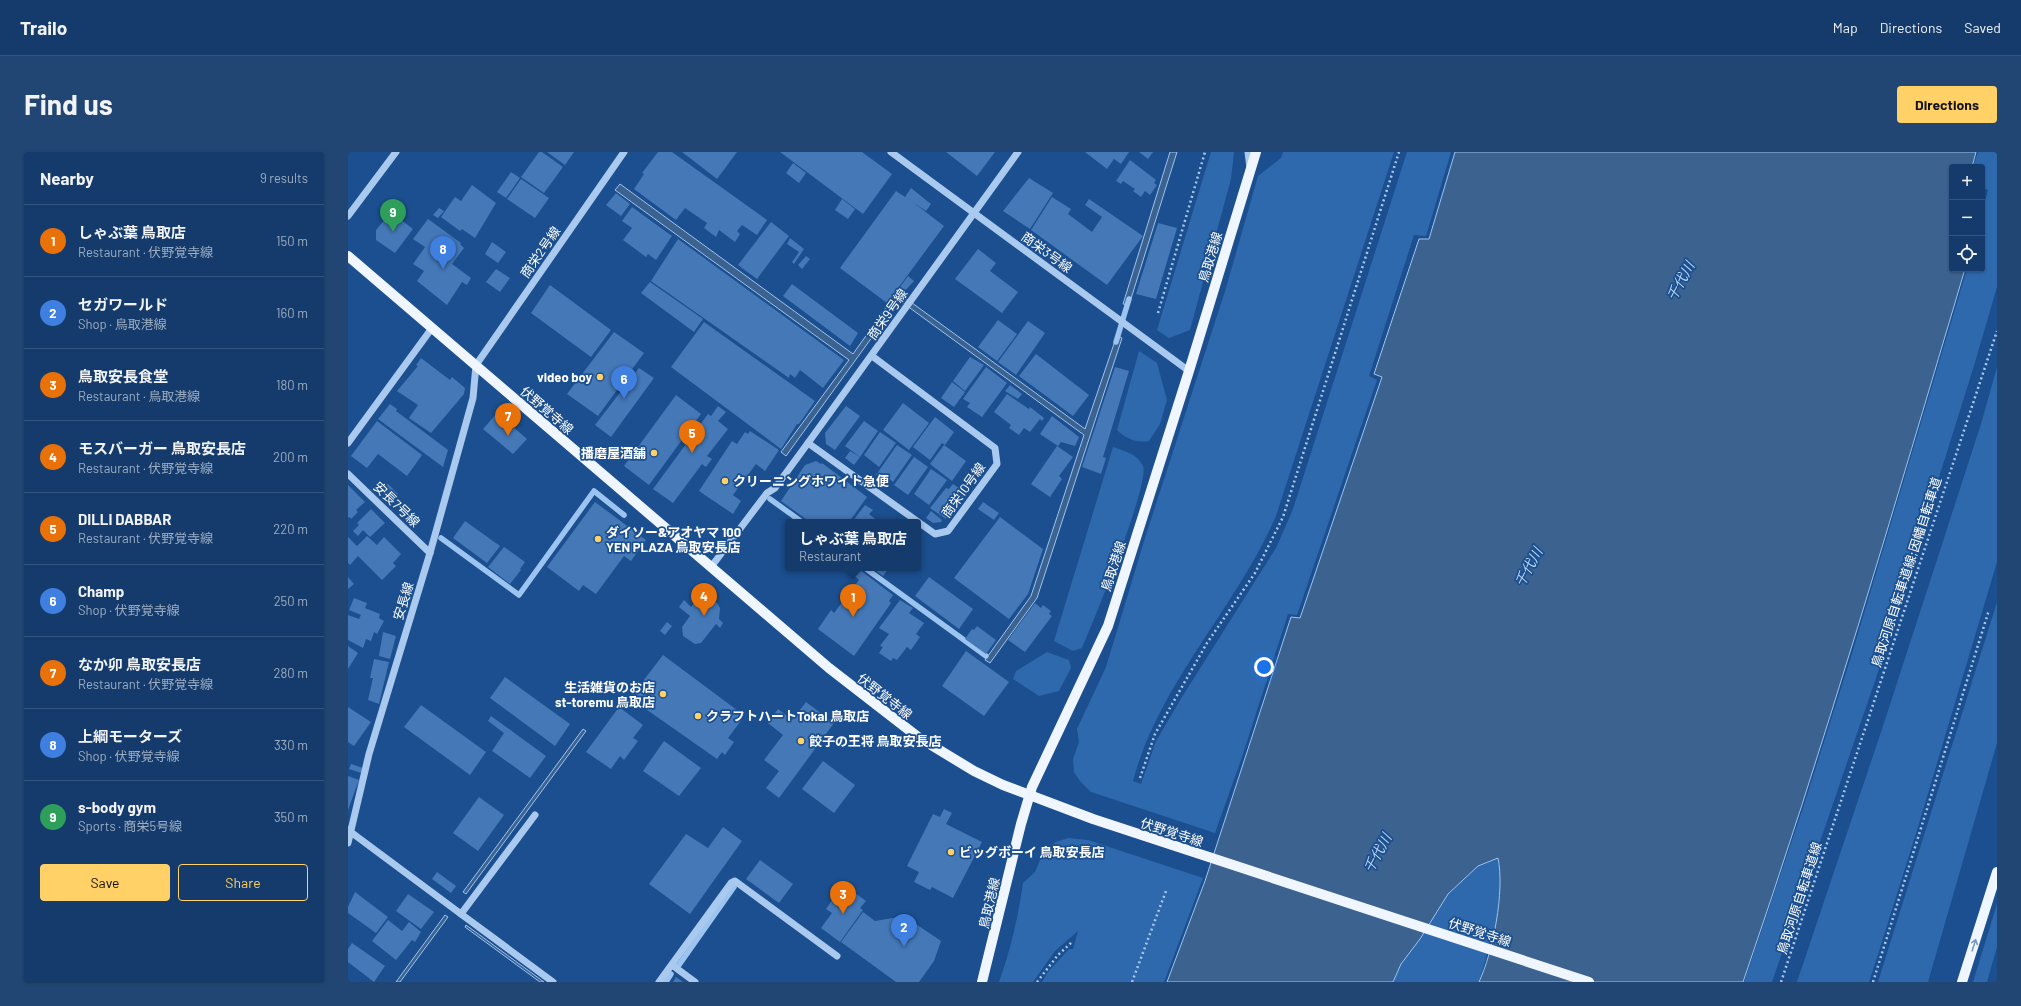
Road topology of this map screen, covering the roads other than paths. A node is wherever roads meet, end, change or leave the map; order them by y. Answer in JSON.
{"nodes":[{"id":1,"x":396,"y":152,"type":"edge"},
{"id":2,"x":624,"y":152,"type":"edge"},
{"id":3,"x":891,"y":152,"type":"edge"},
{"id":4,"x":1018,"y":152,"type":"edge"},
{"id":5,"x":1248,"y":152,"type":"edge"},
{"id":6,"x":1256,"y":152,"type":"edge"},
{"id":7,"x":1250,"y":170,"type":"junction"},
{"id":8,"x":973,"y":213,"type":"junction"},
{"id":9,"x":348,"y":216,"type":"edge"},
{"id":10,"x":348,"y":256,"type":"edge"},
{"id":11,"x":432,"y":328,"type":"junction"},
{"id":12,"x":872,"y":356,"type":"junction"},
{"id":13,"x":476,"y":366,"type":"junction"},
{"id":14,"x":1189,"y":371,"type":"junction"},
{"id":15,"x":348,"y":443,"type":"edge"},
{"id":16,"x":808,"y":443,"type":"junction"},
{"id":17,"x":348,"y":474,"type":"edge"},
{"id":18,"x":914,"y":519,"type":"edge"},
{"id":19,"x":921,"y":524,"type":"edge"},
{"id":20,"x":430,"y":552,"type":"junction"},
{"id":21,"x":711,"y":567,"type":"junction"},
{"id":22,"x":1029,"y":796,"type":"junction"},
{"id":23,"x":535,"y":815,"type":"dead end"},
{"id":24,"x":349,"y":831,"type":"edge"},
{"id":25,"x":348,"y":843,"type":"edge"},
{"id":26,"x":1997,"y":872,"type":"edge"},
{"id":27,"x":460,"y":914,"type":"junction"},
{"id":28,"x":838,"y":956,"type":"dead end"},
{"id":29,"x":672,"y":965,"type":"junction"},
{"id":30,"x":553,"y":982,"type":"edge"},
{"id":31,"x":659,"y":982,"type":"edge"},
{"id":32,"x":695,"y":982,"type":"edge"},
{"id":33,"x":982,"y":982,"type":"edge"},
{"id":34,"x":1589,"y":982,"type":"edge"},
{"id":35,"x":1962,"y":982,"type":"edge"}],
"edges":[{"from":1,"to":9,"type":"street"},
{"from":2,"to":13,"type":"street","name":"商栄2号線"},
{"from":3,"to":8,"type":"street","name":"商栄3号線"},
{"from":4,"to":8,"type":"street","name":"商栄9号線"},
{"from":5,"to":7,"type":"street"},
{"from":6,"to":7,"type":"main road","name":"鳥取港線"},
{"from":7,"to":14,"type":"main road","name":"鳥取港線"},
{"from":8,"to":12,"type":"street","name":"商栄9号線"},
{"from":8,"to":14,"type":"street","name":"商栄3号線"},
{"from":10,"to":11,"type":"main road","name":"伏野覚寺線"},
{"from":11,"to":13,"type":"main road","name":"伏野覚寺線"},
{"from":11,"to":15,"type":"street"},
{"from":12,"to":16,"type":"street","name":"商栄9号線"},
{"from":12,"to":19,"type":"street","name":"商栄10号線"},
{"from":13,"to":20,"type":"street","name":"安長線"},
{"from":13,"to":21,"type":"main road","name":"伏野覚寺線"},
{"from":14,"to":22,"type":"main road","name":"鳥取港線"},
{"from":16,"to":18,"type":"street","name":"商栄10号線"},
{"from":16,"to":21,"type":"street","name":"商栄9号線"},
{"from":17,"to":20,"type":"street","name":"安長7号線"},
{"from":20,"to":24,"type":"street","name":"安長線"},
{"from":21,"to":22,"type":"main road","name":"伏野覚寺線"},
{"from":22,"to":33,"type":"main road","name":"鳥取港線"},
{"from":22,"to":34,"type":"main road","name":"伏野覚寺線"},
{"from":23,"to":27,"type":"street"},
{"from":24,"to":25,"type":"street","name":"安長線"},
{"from":24,"to":27,"type":"street"},
{"from":35,"to":26,"type":"main road","one_way":true},
{"from":27,"to":30,"type":"street"},
{"from":28,"to":29,"type":"street"},
{"from":29,"to":31,"type":"street"},
{"from":29,"to":32,"type":"street"}]}
